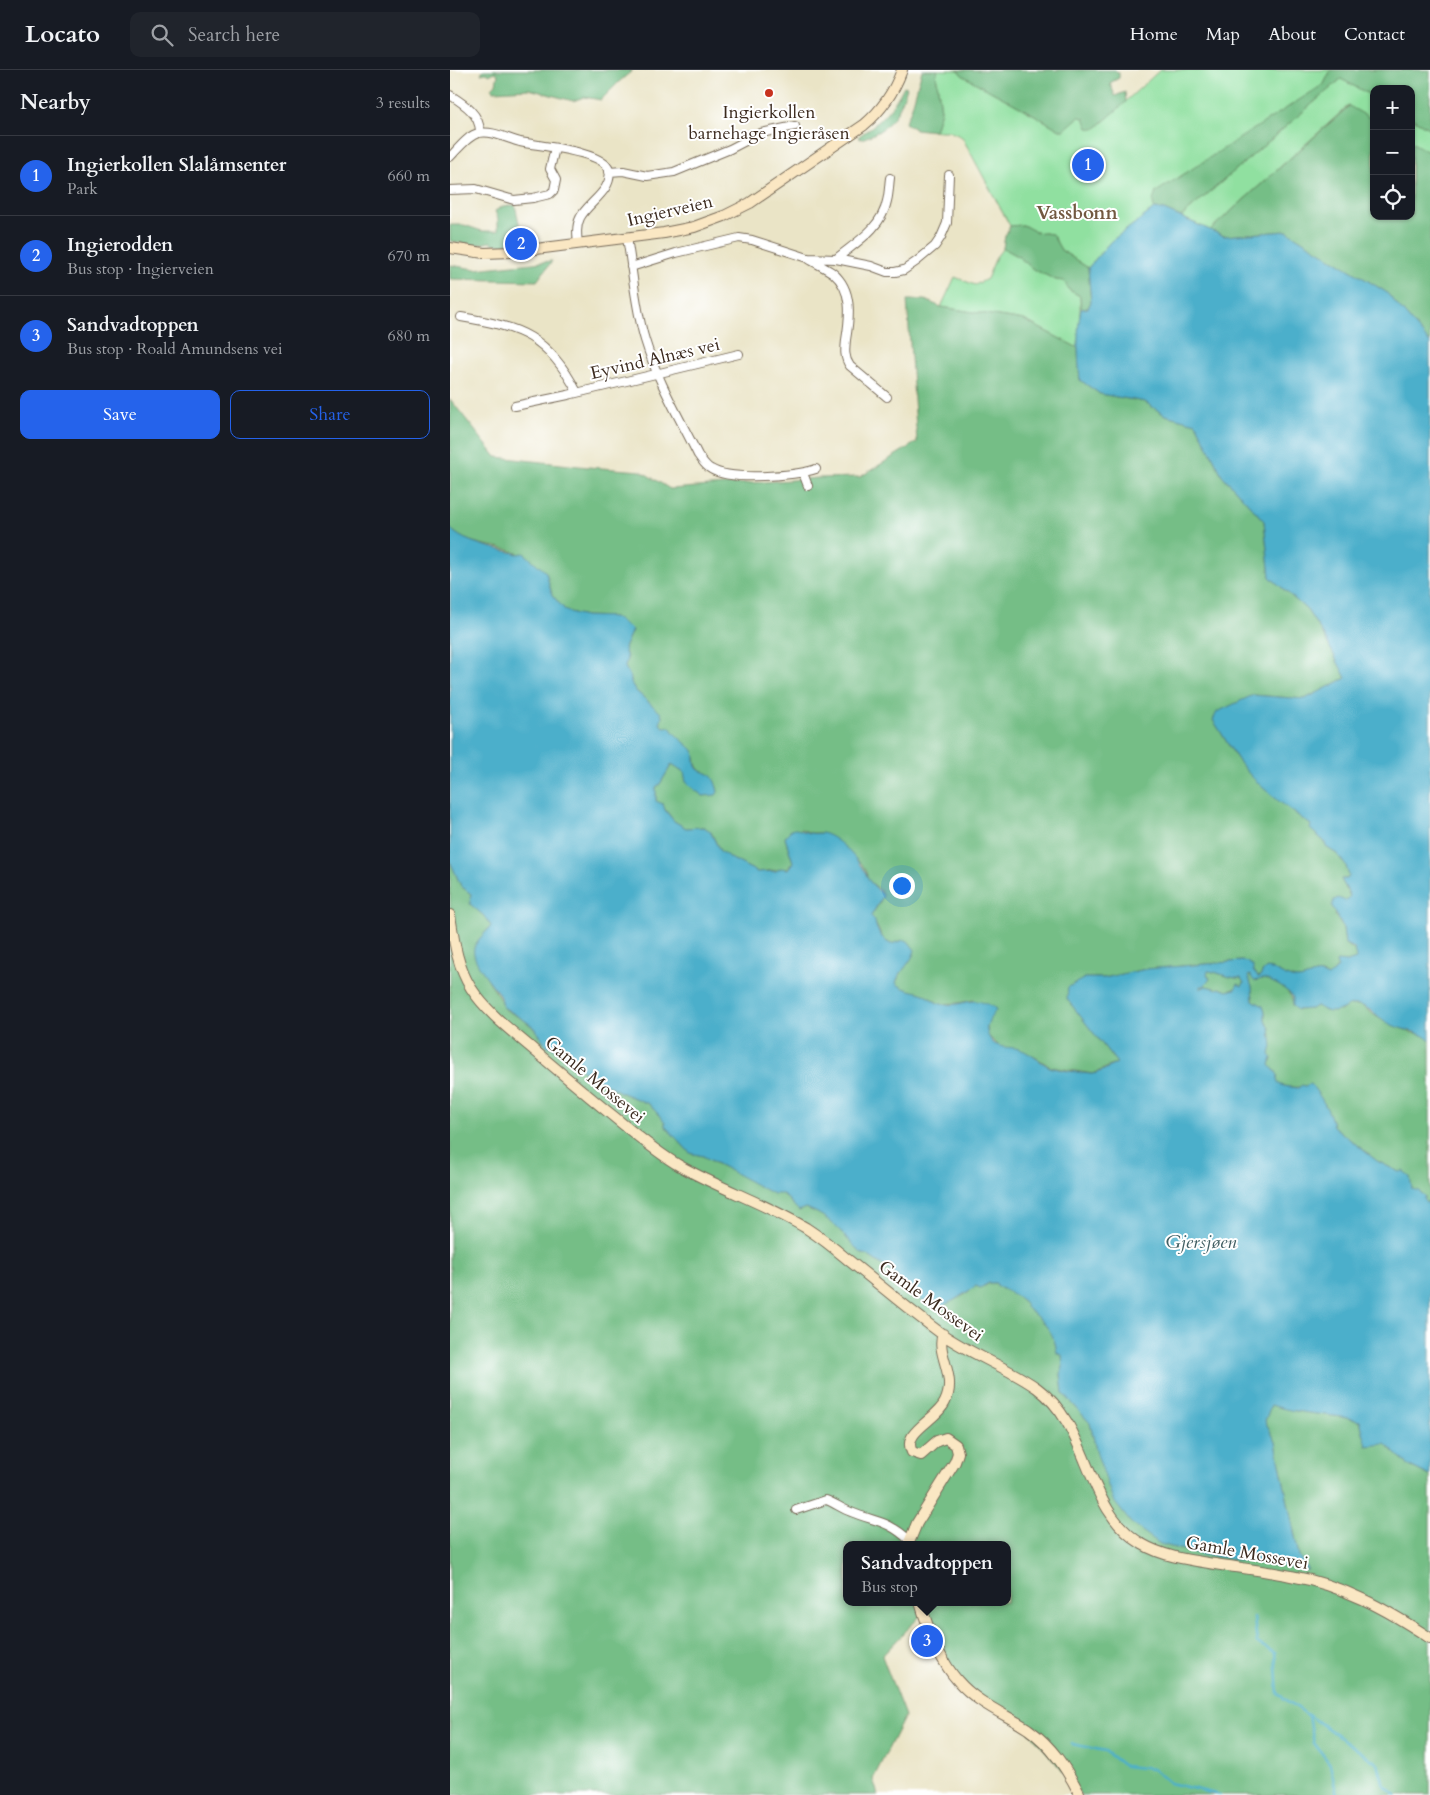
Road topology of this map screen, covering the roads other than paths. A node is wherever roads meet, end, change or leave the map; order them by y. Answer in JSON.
{"nodes":[{"id":1,"x":902,"y":70,"type":"edge"},
{"id":2,"x":450,"y":96,"type":"edge"},
{"id":3,"x":794,"y":126,"type":"dead end"},
{"id":4,"x":480,"y":132,"type":"junction"},
{"id":5,"x":554,"y":148,"type":"junction"},
{"id":6,"x":450,"y":157,"type":"edge"},
{"id":7,"x":609,"y":172,"type":"junction"},
{"id":8,"x":949,"y":175,"type":"dead end"},
{"id":9,"x":890,"y":178,"type":"dead end"},
{"id":10,"x":450,"y":190,"type":"edge"},
{"id":11,"x":627,"y":238,"type":"junction"},
{"id":12,"x":578,"y":244,"type":"junction"},
{"id":13,"x":450,"y":248,"type":"edge"},
{"id":14,"x":808,"y":258,"type":"junction"},
{"id":15,"x":836,"y":259,"type":"junction"},
{"id":16,"x":630,"y":267,"type":"junction"},
{"id":17,"x":461,"y":317,"type":"dead end"},
{"id":18,"x":739,"y":354,"type":"dead end"},
{"id":19,"x":656,"y":374,"type":"junction"},
{"id":20,"x":577,"y":392,"type":"junction"},
{"id":21,"x":887,"y":397,"type":"dead end"},
{"id":22,"x":515,"y":406,"type":"dead end"},
{"id":23,"x":816,"y":469,"type":"dead end"},
{"id":24,"x":803,"y":473,"type":"junction"},
{"id":25,"x":808,"y":486,"type":"dead end"},
{"id":26,"x":450,"y":915,"type":"edge"},
{"id":27,"x":943,"y":1334,"type":"junction"},
{"id":28,"x":796,"y":1510,"type":"dead end"},
{"id":29,"x":907,"y":1541,"type":"edge"},
{"id":30,"x":908,"y":1541,"type":"edge"},
{"id":31,"x":922,"y":1606,"type":"edge"},
{"id":32,"x":1430,"y":1638,"type":"edge"},
{"id":33,"x":1080,"y":1795,"type":"edge"}],
"edges":[{"from":1,"to":11,"type":"main road","name":"Ingierveien"},
{"from":2,"to":4,"type":"street"},
{"from":3,"to":7,"type":"street"},
{"from":4,"to":5,"type":"street"},
{"from":4,"to":6,"type":"street"},
{"from":5,"to":7,"type":"street"},
{"from":5,"to":10,"type":"street"},
{"from":7,"to":12,"type":"street"},
{"from":8,"to":15,"type":"street"},
{"from":9,"to":15,"type":"street"},
{"from":11,"to":12,"type":"main road","name":"Ingierveien"},
{"from":11,"to":16,"type":"street"},
{"from":12,"to":13,"type":"main road","name":"Ingierveien"},
{"from":14,"to":15,"type":"street"},
{"from":14,"to":16,"type":"street"},
{"from":14,"to":21,"type":"street"},
{"from":16,"to":19,"type":"street"},
{"from":17,"to":20,"type":"street","name":"Eyvind Alnæs vei"},
{"from":18,"to":19,"type":"street","name":"Eyvind Alnæs vei"},
{"from":19,"to":20,"type":"street","name":"Eyvind Alnæs vei"},
{"from":19,"to":24,"type":"street"},
{"from":20,"to":22,"type":"street","name":"Eyvind Alnæs vei"},
{"from":23,"to":24,"type":"street"},
{"from":24,"to":25,"type":"street"},
{"from":26,"to":27,"type":"main road","name":"Gamle Mossevei"},
{"from":27,"to":30,"type":"main road"},
{"from":27,"to":32,"type":"main road","name":"Gamle Mossevei"},
{"from":28,"to":29,"type":"street"},
{"from":31,"to":33,"type":"main road"}]}
